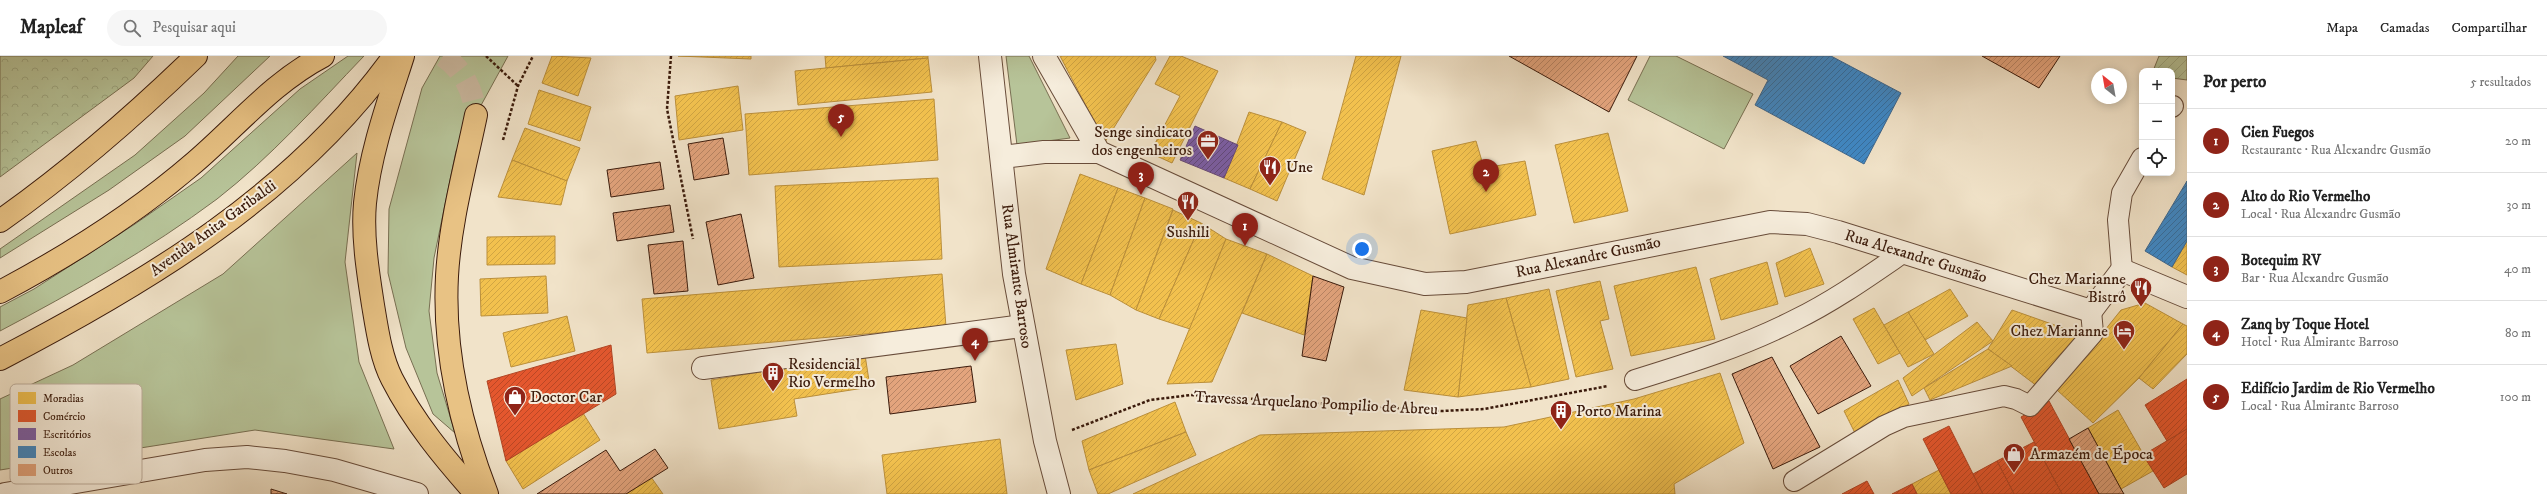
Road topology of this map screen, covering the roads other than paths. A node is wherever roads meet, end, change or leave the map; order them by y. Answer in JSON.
{"nodes":[{"id":1,"x":196,"y":56,"type":"edge"},
{"id":2,"x":323,"y":56,"type":"edge"},
{"id":3,"x":394,"y":56,"type":"edge"},
{"id":4,"x":403,"y":56,"type":"edge"},
{"id":5,"x":990,"y":56,"type":"edge"},
{"id":6,"x":1044,"y":56,"type":"edge"},
{"id":7,"x":476,"y":115,"type":"tunnel mouth"},
{"id":8,"x":1098,"y":152,"type":"junction"},
{"id":9,"x":1002,"y":157,"type":"junction"},
{"id":10,"x":2139,"y":163,"type":"edge"},
{"id":11,"x":0,"y":220,"type":"edge"},
{"id":12,"x":1904,"y":252,"type":"junction"},
{"id":13,"x":2122,"y":270,"type":"junction"},
{"id":14,"x":0,"y":292,"type":"edge"},
{"id":15,"x":2187,"y":297,"type":"edge"},
{"id":16,"x":2091,"y":311,"type":"junction"},
{"id":17,"x":1022,"y":326,"type":"junction"},
{"id":18,"x":0,"y":359,"type":"edge"},
{"id":19,"x":703,"y":368,"type":"dead end"},
{"id":20,"x":1635,"y":380,"type":"dead end"},
{"id":21,"x":142,"y":471,"type":"edge"},
{"id":22,"x":1794,"y":481,"type":"dead end"},
{"id":23,"x":64,"y":484,"type":"edge"},
{"id":24,"x":5,"y":494,"type":"edge"},
{"id":25,"x":417,"y":494,"type":"edge"},
{"id":26,"x":476,"y":494,"type":"edge"},
{"id":27,"x":486,"y":494,"type":"edge"},
{"id":28,"x":1059,"y":494,"type":"edge"}],
"edges":[{"from":1,"to":11,"type":"main road"},
{"from":2,"to":14,"type":"main road"},
{"from":3,"to":18,"type":"main road","name":"Avenida Anita Garibaldi"},
{"from":4,"to":26,"type":"main road"},
{"from":5,"to":9,"type":"street","name":"Rua Almirante Barroso"},
{"from":6,"to":8,"type":"street"},
{"from":7,"to":27,"type":"main road"},
{"from":8,"to":9,"type":"street","name":"Rua Alexandre Gusmão"},
{"from":8,"to":12,"type":"street","name":"Rua Alexandre Gusmão"},
{"from":9,"to":17,"type":"street","name":"Rua Almirante Barroso"},
{"from":10,"to":13,"type":"lane"},
{"from":12,"to":16,"type":"street","name":"Rua Alexandre Gusmão"},
{"from":12,"to":20,"type":"lane"},
{"from":13,"to":15,"type":"street"},
{"from":13,"to":16,"type":"street"},
{"from":16,"to":22,"type":"lane"},
{"from":17,"to":19,"type":"street"},
{"from":17,"to":28,"type":"street","name":"Rua Almirante Barroso"},
{"from":21,"to":25,"type":"street"},
{"from":23,"to":24,"type":"street"}]}
